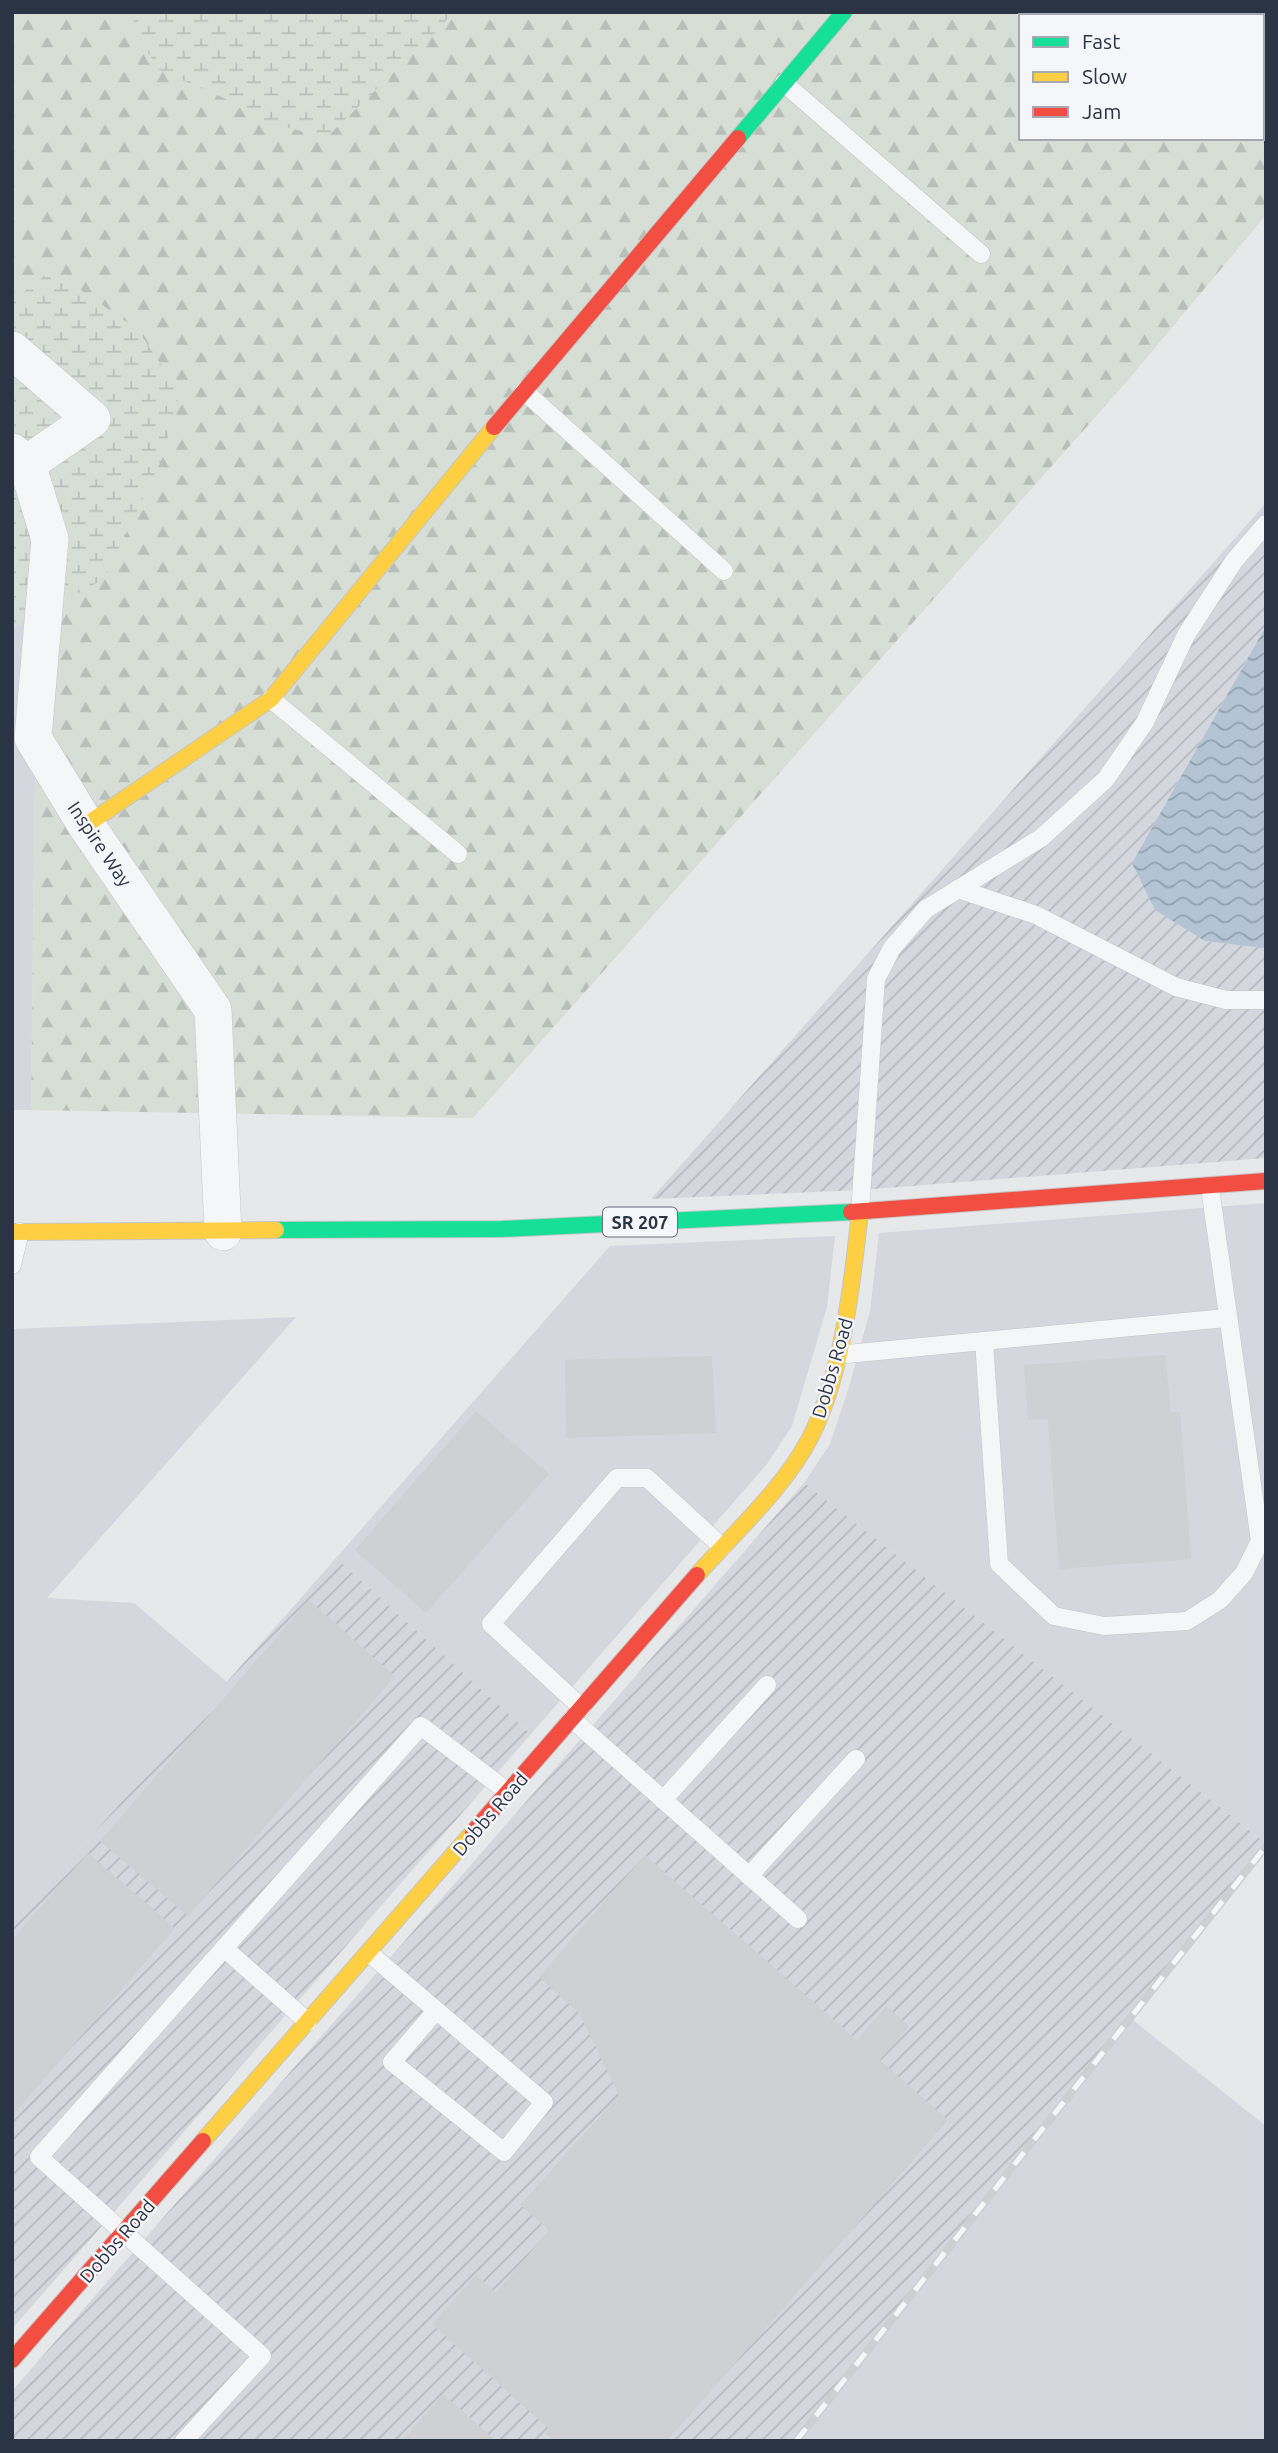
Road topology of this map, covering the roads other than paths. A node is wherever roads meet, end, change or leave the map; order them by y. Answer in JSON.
{"nodes":[{"id":1,"x":844,"y":12,"type":"edge"},
{"id":2,"x":784,"y":83,"type":"junction"},
{"id":3,"x":981,"y":254,"type":"dead end"},
{"id":4,"x":12,"y":350,"type":"edge"},
{"id":5,"x":524,"y":391,"type":"junction"},
{"id":6,"x":20,"y":458,"type":"edge"},
{"id":7,"x":1266,"y":524,"type":"edge"},
{"id":8,"x":724,"y":571,"type":"dead end"},
{"id":9,"x":271,"y":699,"type":"junction"},
{"id":10,"x":86,"y":825,"type":"junction"},
{"id":11,"x":458,"y":854,"type":"dead end"},
{"id":12,"x":958,"y":889,"type":"junction"},
{"id":13,"x":1266,"y":1000,"type":"edge"},
{"id":14,"x":1266,"y":1181,"type":"edge"},
{"id":15,"x":1210,"y":1188,"type":"junction"},
{"id":16,"x":860,"y":1212,"type":"junction"},
{"id":17,"x":16,"y":1232,"type":"edge"},
{"id":18,"x":223,"y":1232,"type":"junction"},
{"id":19,"x":12,"y":1265,"type":"edge"},
{"id":20,"x":1226,"y":1318,"type":"junction"},
{"id":21,"x":984,"y":1341,"type":"junction"},
{"id":22,"x":836,"y":1355,"type":"junction"},
{"id":23,"x":722,"y":1547,"type":"junction"},
{"id":24,"x":767,"y":1685,"type":"dead end"},
{"id":25,"x":577,"y":1714,"type":"junction"},
{"id":26,"x":856,"y":1759,"type":"dead end"},
{"id":27,"x":508,"y":1792,"type":"junction"},
{"id":28,"x":663,"y":1800,"type":"junction"},
{"id":29,"x":750,"y":1876,"type":"junction"},
{"id":30,"x":798,"y":1919,"type":"dead end"},
{"id":31,"x":224,"y":1948,"type":"junction"},
{"id":32,"x":369,"y":1953,"type":"junction"},
{"id":33,"x":435,"y":2012,"type":"junction"},
{"id":34,"x":307,"y":2022,"type":"junction"},
{"id":35,"x":124,"y":2232,"type":"junction"},
{"id":36,"x":12,"y":2360,"type":"edge"},
{"id":37,"x":184,"y":2441,"type":"edge"}],
"edges":[{"from":1,"to":2,"type":"main road"},
{"from":2,"to":3,"type":"lane"},
{"from":2,"to":5,"type":"main road"},
{"from":4,"to":6,"type":"street"},
{"from":5,"to":8,"type":"lane"},
{"from":5,"to":9,"type":"main road"},
{"from":6,"to":10,"type":"street","name":"Inspire Way"},
{"from":7,"to":12,"type":"lane"},
{"from":9,"to":10,"type":"main road"},
{"from":9,"to":11,"type":"lane"},
{"from":10,"to":18,"type":"street","name":"Inspire Way"},
{"from":12,"to":13,"type":"lane"},
{"from":12,"to":16,"type":"lane"},
{"from":14,"to":15,"type":"main road","number":"SR 207"},
{"from":15,"to":16,"type":"main road","number":"SR 207"},
{"from":15,"to":20,"type":"lane"},
{"from":16,"to":18,"type":"main road","number":"SR 207"},
{"from":16,"to":22,"type":"main road","name":"Dobbs Road"},
{"from":17,"to":18,"type":"main road","number":"SR 207"},
{"from":17,"to":19,"type":"lane"},
{"from":20,"to":21,"type":"lane"},
{"from":20,"to":21,"type":"lane"},
{"from":21,"to":22,"type":"lane"},
{"from":22,"to":23,"type":"main road","name":"Dobbs Road"},
{"from":23,"to":25,"type":"main road","name":"Dobbs Road"},
{"from":23,"to":25,"type":"lane"},
{"from":24,"to":28,"type":"lane"},
{"from":25,"to":27,"type":"main road","name":"Dobbs Road"},
{"from":25,"to":28,"type":"lane"},
{"from":26,"to":29,"type":"lane"},
{"from":27,"to":31,"type":"lane"},
{"from":27,"to":32,"type":"main road","name":"Dobbs Road"},
{"from":28,"to":29,"type":"lane"},
{"from":29,"to":30,"type":"lane"},
{"from":31,"to":34,"type":"lane"},
{"from":31,"to":35,"type":"lane"},
{"from":32,"to":33,"type":"lane"},
{"from":32,"to":34,"type":"main road","name":"Dobbs Road"},
{"from":33,"to":33,"type":"lane"},
{"from":34,"to":35,"type":"main road","name":"Dobbs Road"},
{"from":35,"to":36,"type":"main road","name":"Dobbs Road"},
{"from":35,"to":37,"type":"lane"}]}
